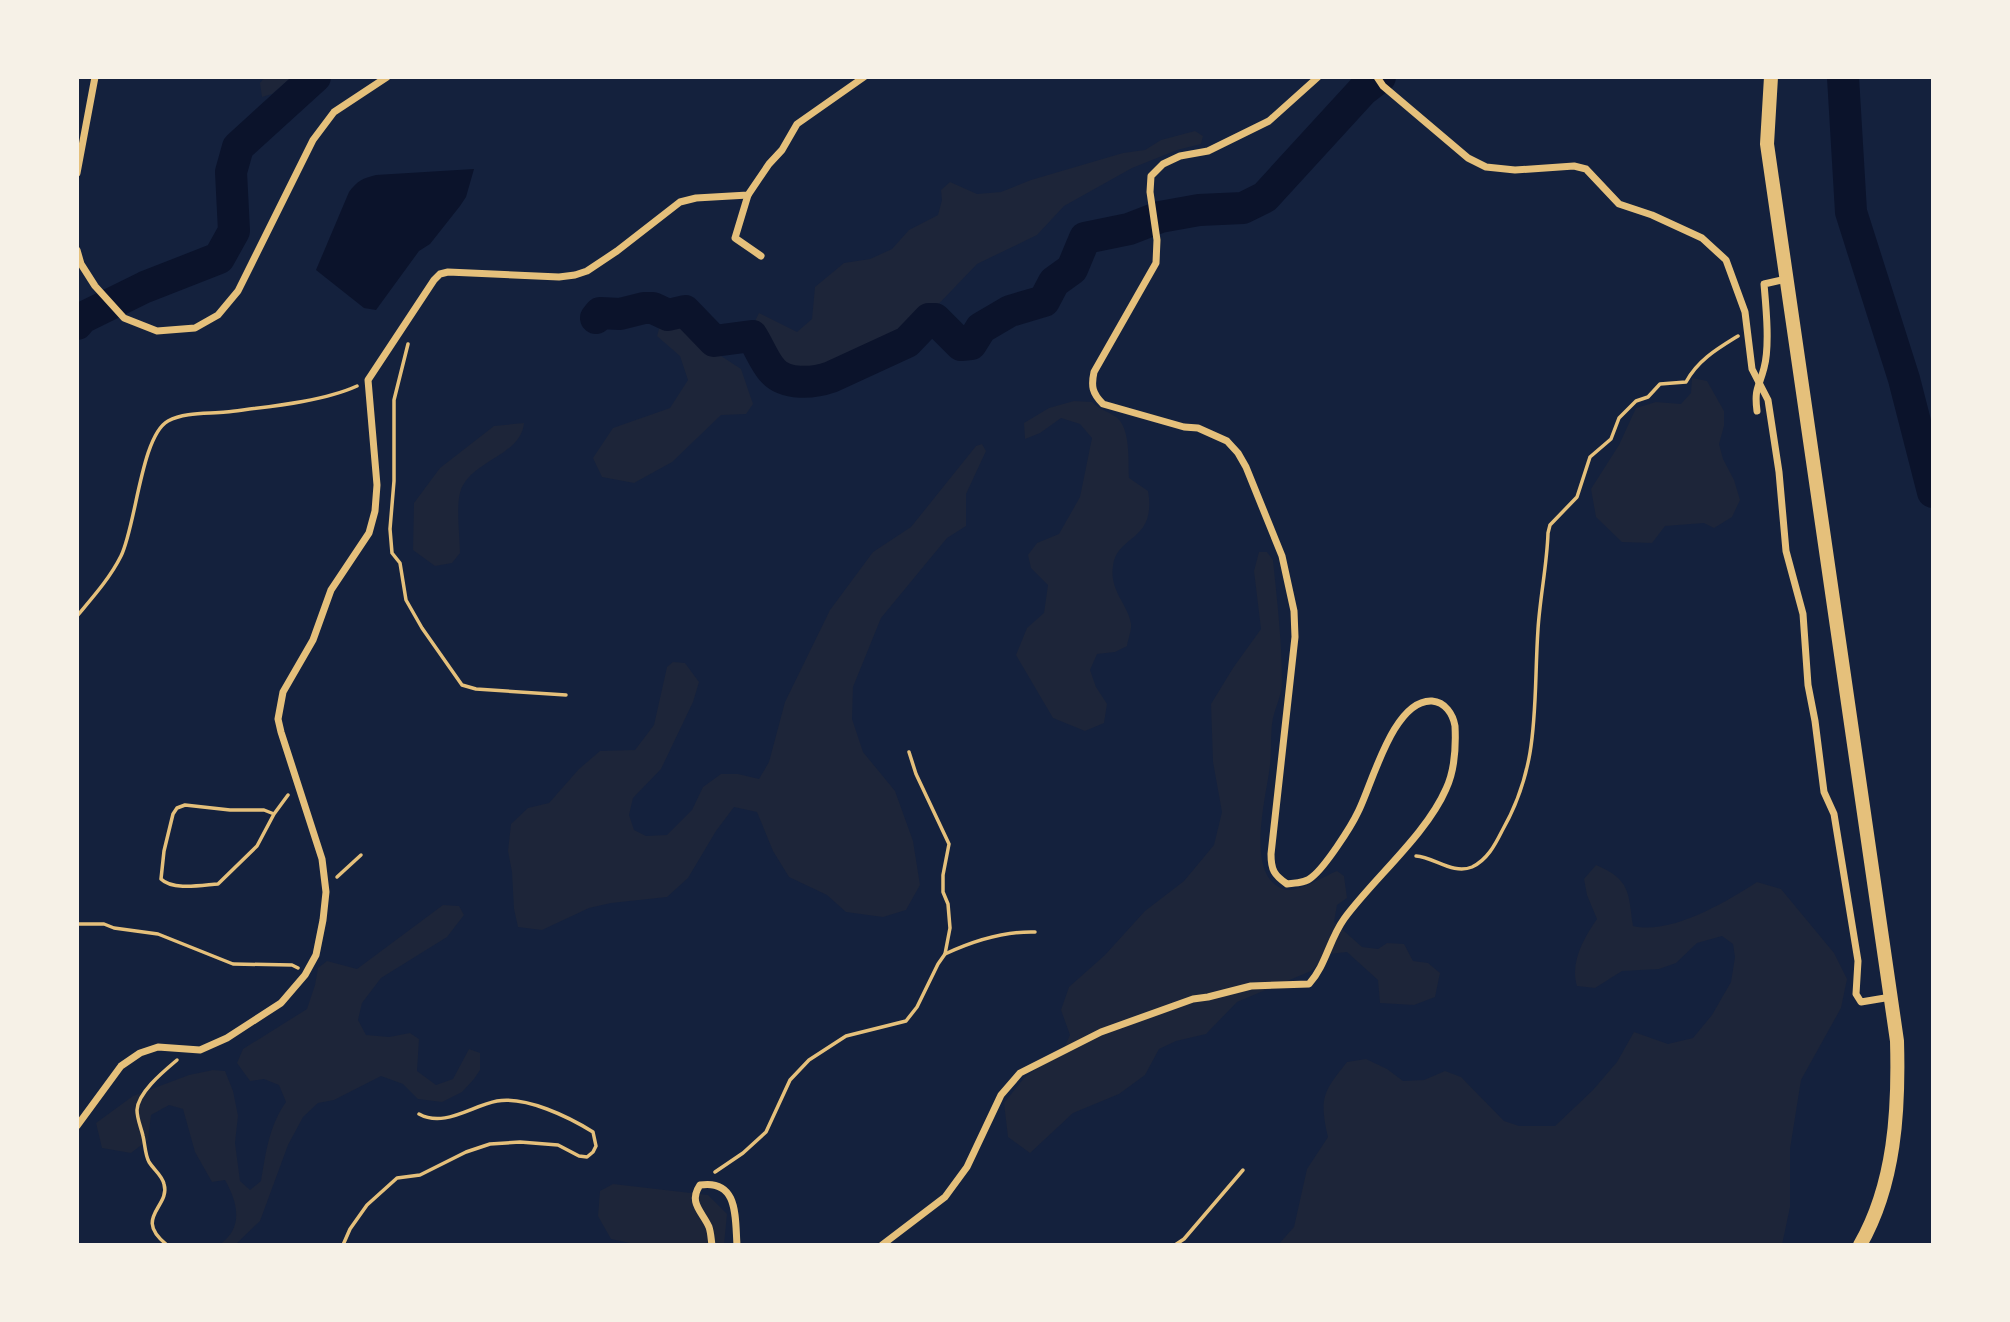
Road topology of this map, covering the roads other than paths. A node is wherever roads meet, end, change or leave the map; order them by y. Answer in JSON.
{"nodes":[{"id":1,"x":95,"y":77,"type":"edge"},
{"id":2,"x":387,"y":77,"type":"edge"},
{"id":3,"x":864,"y":77,"type":"edge"},
{"id":4,"x":1318,"y":77,"type":"edge"},
{"id":5,"x":1377,"y":77,"type":"edge"},
{"id":6,"x":1771,"y":77,"type":"edge"},
{"id":7,"x":77,"y":173,"type":"edge"},
{"id":8,"x":748,"y":195,"type":"junction"},
{"id":9,"x":77,"y":250,"type":"edge"},
{"id":10,"x":761,"y":256,"type":"dead end"},
{"id":11,"x":1786,"y":279,"type":"junction"},
{"id":12,"x":1758,"y":381,"type":"junction"},
{"id":13,"x":1757,"y":411,"type":"dead end"},
{"id":14,"x":1892,"y":997,"type":"junction"},
{"id":15,"x":77,"y":1126,"type":"edge"},
{"id":16,"x":712,"y":1245,"type":"edge"},
{"id":17,"x":737,"y":1245,"type":"edge"},
{"id":18,"x":882,"y":1245,"type":"edge"},
{"id":19,"x":1860,"y":1245,"type":"edge"}],
"edges":[{"from":1,"to":7,"type":"street"},
{"from":2,"to":9,"type":"street"},
{"from":3,"to":8,"type":"street"},
{"from":4,"to":18,"type":"street"},
{"from":5,"to":12,"type":"street"},
{"from":6,"to":11,"type":"highway"},
{"from":8,"to":10,"type":"street"},
{"from":8,"to":15,"type":"street"},
{"from":11,"to":12,"type":"street"},
{"from":11,"to":14,"type":"highway"},
{"from":12,"to":13,"type":"street"},
{"from":12,"to":14,"type":"street"},
{"from":14,"to":19,"type":"highway"},
{"from":16,"to":17,"type":"street"}]}
